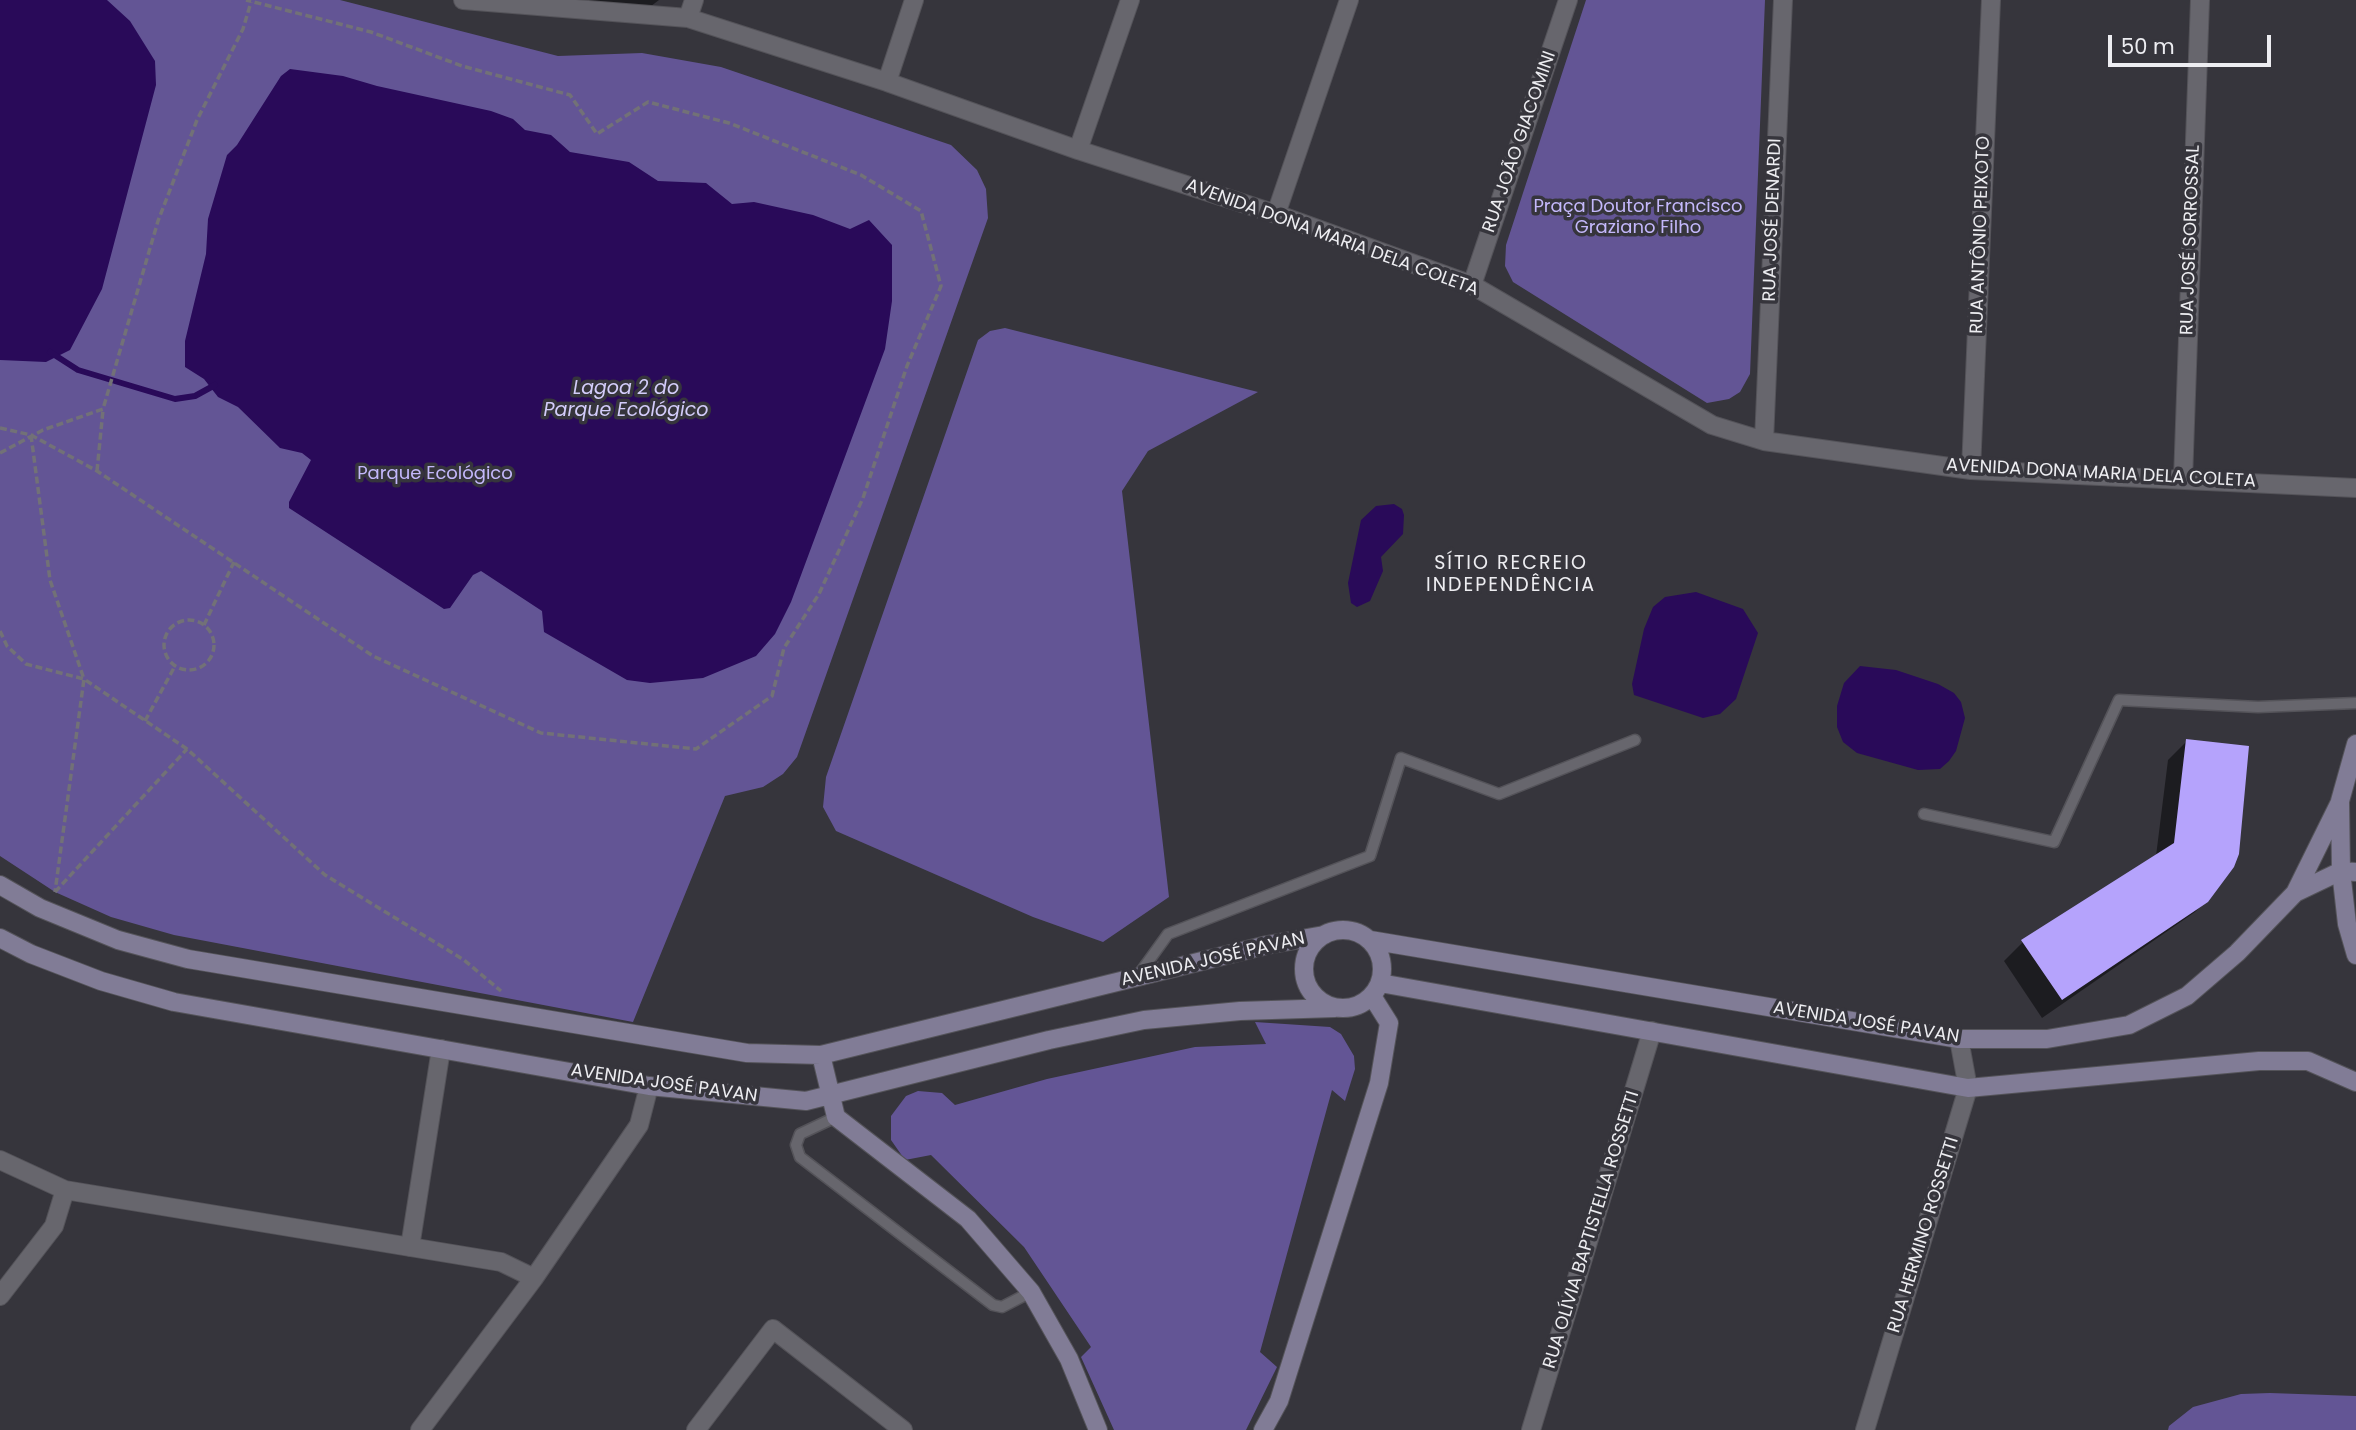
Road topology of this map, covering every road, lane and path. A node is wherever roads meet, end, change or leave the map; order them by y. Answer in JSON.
{"nodes":[{"id":1,"x":694,"y":0,"type":"edge"},
{"id":2,"x":914,"y":0,"type":"edge"},
{"id":3,"x":1130,"y":0,"type":"edge"},
{"id":4,"x":1349,"y":0,"type":"edge"},
{"id":5,"x":1568,"y":0,"type":"edge"},
{"id":6,"x":1783,"y":0,"type":"edge"},
{"id":7,"x":1991,"y":0,"type":"edge"},
{"id":8,"x":2200,"y":0,"type":"edge"},
{"id":9,"x":248,"y":1,"type":"edge"},
{"id":10,"x":468,"y":1,"type":"edge"},
{"id":11,"x":688,"y":18,"type":"junction"},
{"id":12,"x":887,"y":82,"type":"junction"},
{"id":13,"x":1078,"y":150,"type":"junction"},
{"id":14,"x":1276,"y":214,"type":"junction"},
{"id":15,"x":1472,"y":285,"type":"junction"},
{"id":16,"x":103,"y":409,"type":"junction"},
{"id":17,"x":0,"y":428,"type":"edge"},
{"id":18,"x":31,"y":435,"type":"junction"},
{"id":19,"x":1764,"y":441,"type":"junction"},
{"id":20,"x":0,"y":453,"type":"edge"},
{"id":21,"x":1971,"y":470,"type":"junction"},
{"id":22,"x":97,"y":471,"type":"junction"},
{"id":23,"x":2183,"y":480,"type":"junction"},
{"id":24,"x":2356,"y":488,"type":"edge"},
{"id":25,"x":234,"y":562,"type":"junction"},
{"id":26,"x":204,"y":625,"type":"junction"},
{"id":27,"x":0,"y":631,"type":"edge"},
{"id":28,"x":175,"y":666,"type":"junction"},
{"id":29,"x":84,"y":679,"type":"junction"},
{"id":30,"x":2356,"y":703,"type":"edge"},
{"id":31,"x":145,"y":721,"type":"junction"},
{"id":32,"x":1635,"y":740,"type":"dead end"},
{"id":33,"x":2356,"y":744,"type":"edge"},
{"id":34,"x":187,"y":749,"type":"junction"},
{"id":35,"x":2340,"y":801,"type":"junction"},
{"id":36,"x":1924,"y":814,"type":"dead end"},
{"id":37,"x":2348,"y":872,"type":"edge"},
{"id":38,"x":0,"y":885,"type":"edge"},
{"id":39,"x":2295,"y":893,"type":"junction"},
{"id":40,"x":1324,"y":935,"type":"junction"},
{"id":41,"x":0,"y":938,"type":"edge"},
{"id":42,"x":1370,"y":940,"type":"junction"},
{"id":43,"x":2356,"y":955,"type":"edge"},
{"id":44,"x":1135,"y":978,"type":"junction"},
{"id":45,"x":1376,"y":990,"type":"junction"},
{"id":46,"x":511,"y":999,"type":"dead end"},
{"id":47,"x":1335,"y":1008,"type":"junction"},
{"id":48,"x":1652,"y":1031,"type":"junction"},
{"id":49,"x":1959,"y":1039,"type":"junction"},
{"id":50,"x":441,"y":1049,"type":"junction"},
{"id":51,"x":821,"y":1055,"type":"junction"},
{"id":52,"x":2356,"y":1082,"type":"edge"},
{"id":53,"x":649,"y":1086,"type":"junction"},
{"id":54,"x":1968,"y":1088,"type":"junction"},
{"id":55,"x":829,"y":1098,"type":"junction"},
{"id":56,"x":836,"y":1117,"type":"junction"},
{"id":57,"x":0,"y":1160,"type":"edge"},
{"id":58,"x":65,"y":1190,"type":"junction"},
{"id":59,"x":410,"y":1247,"type":"junction"},
{"id":60,"x":534,"y":1278,"type":"junction"},
{"id":61,"x":1031,"y":1292,"type":"junction"},
{"id":62,"x":0,"y":1296,"type":"edge"},
{"id":63,"x":420,"y":1430,"type":"edge"},
{"id":64,"x":696,"y":1430,"type":"edge"},
{"id":65,"x":903,"y":1430,"type":"edge"},
{"id":66,"x":1098,"y":1430,"type":"edge"},
{"id":67,"x":1263,"y":1430,"type":"edge"},
{"id":68,"x":1531,"y":1430,"type":"edge"},
{"id":69,"x":1865,"y":1430,"type":"edge"}],
"edges":[{"from":1,"to":11,"type":"street"},
{"from":2,"to":12,"type":"street"},
{"from":3,"to":13,"type":"street"},
{"from":4,"to":14,"type":"street"},
{"from":5,"to":15,"type":"street","name":"RUA JOÃO GIACOMINI"},
{"from":6,"to":19,"type":"street","name":"RUA JOSÉ DENARDI"},
{"from":7,"to":21,"type":"street","name":"RUA ANTÔNIO PEIXOTO"},
{"from":8,"to":23,"type":"street","name":"RUA JOSÉ SORROSSAL"},
{"from":9,"to":16,"type":"path"},
{"from":9,"to":25,"type":"path"},
{"from":10,"to":11,"type":"street","name":"AVENIDA DONA MARIA DELA COLETA"},
{"from":11,"to":12,"type":"street","name":"AVENIDA DONA MARIA DELA COLETA"},
{"from":12,"to":13,"type":"street","name":"AVENIDA DONA MARIA DELA COLETA"},
{"from":13,"to":14,"type":"street","name":"AVENIDA DONA MARIA DELA COLETA"},
{"from":14,"to":15,"type":"street","name":"AVENIDA DONA MARIA DELA COLETA"},
{"from":15,"to":19,"type":"street","name":"AVENIDA DONA MARIA DELA COLETA"},
{"from":16,"to":18,"type":"path"},
{"from":16,"to":22,"type":"path"},
{"from":17,"to":18,"type":"path"},
{"from":18,"to":20,"type":"path"},
{"from":18,"to":22,"type":"path"},
{"from":18,"to":29,"type":"path"},
{"from":19,"to":21,"type":"street","name":"AVENIDA DONA MARIA DELA COLETA"},
{"from":21,"to":23,"type":"street","name":"AVENIDA DONA MARIA DELA COLETA"},
{"from":22,"to":25,"type":"path"},
{"from":23,"to":24,"type":"street","name":"AVENIDA DONA MARIA DELA COLETA"},
{"from":25,"to":26,"type":"path"},
{"from":26,"to":28,"type":"path"},
{"from":26,"to":28,"type":"path"},
{"from":27,"to":29,"type":"path"},
{"from":28,"to":31,"type":"path"},
{"from":29,"to":31,"type":"path"},
{"from":29,"to":34,"type":"path"},
{"from":30,"to":36,"type":"lane"},
{"from":31,"to":34,"type":"path"},
{"from":32,"to":44,"type":"lane"},
{"from":33,"to":35,"type":"street"},
{"from":34,"to":46,"type":"path"},
{"from":35,"to":37,"type":"street"},
{"from":35,"to":39,"type":"street"},
{"from":37,"to":39,"type":"street","name":"AVENIDA JOSÉ PAVAN"},
{"from":37,"to":43,"type":"street"},
{"from":38,"to":51,"type":"street","name":"AVENIDA JOSÉ PAVAN"},
{"from":39,"to":49,"type":"street","name":"AVENIDA JOSÉ PAVAN"},
{"from":40,"to":42,"type":"street"},
{"from":40,"to":44,"type":"street","name":"AVENIDA JOSÉ PAVAN"},
{"from":40,"to":47,"type":"street"},
{"from":41,"to":50,"type":"street","name":"AVENIDA JOSÉ PAVAN"},
{"from":42,"to":45,"type":"street"},
{"from":42,"to":49,"type":"street","name":"AVENIDA JOSÉ PAVAN"},
{"from":44,"to":51,"type":"street","name":"AVENIDA JOSÉ PAVAN"},
{"from":45,"to":47,"type":"street"},
{"from":45,"to":48,"type":"street"},
{"from":45,"to":67,"type":"street"},
{"from":47,"to":55,"type":"street","name":"AVENIDA JOSÉ PAVAN"},
{"from":48,"to":54,"type":"street"},
{"from":48,"to":68,"type":"street","name":"RUA OLÍVIA BAPTISTELLA ROSSETTI"},
{"from":49,"to":54,"type":"street","name":"RUA HERMINO ROSSETTI"},
{"from":50,"to":53,"type":"street","name":"AVENIDA JOSÉ PAVAN"},
{"from":50,"to":59,"type":"street"},
{"from":51,"to":55,"type":"street"},
{"from":52,"to":54,"type":"street"},
{"from":53,"to":55,"type":"street","name":"AVENIDA JOSÉ PAVAN"},
{"from":53,"to":60,"type":"street"},
{"from":54,"to":69,"type":"street","name":"RUA HERMINO ROSSETTI"},
{"from":55,"to":56,"type":"street"},
{"from":56,"to":61,"type":"street"},
{"from":56,"to":61,"type":"lane"},
{"from":57,"to":58,"type":"street"},
{"from":58,"to":59,"type":"street"},
{"from":58,"to":62,"type":"street"},
{"from":59,"to":60,"type":"street"},
{"from":60,"to":63,"type":"street"},
{"from":61,"to":66,"type":"street"},
{"from":64,"to":65,"type":"street"}]}
